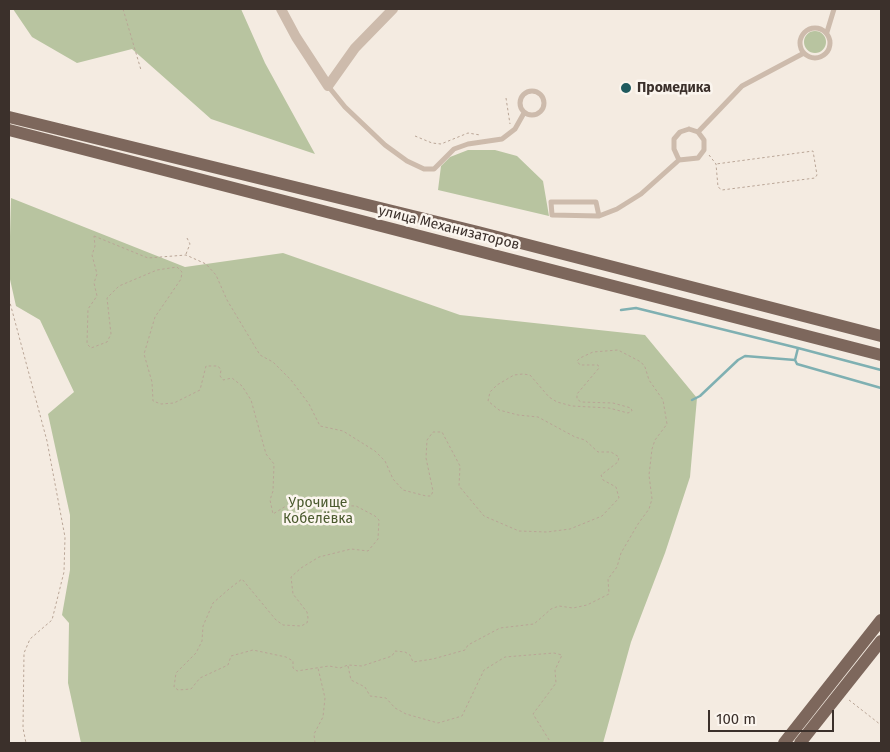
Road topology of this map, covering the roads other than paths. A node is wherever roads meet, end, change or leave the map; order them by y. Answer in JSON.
{"nodes":[{"id":1,"x":281,"y":9,"type":"edge"},
{"id":2,"x":393,"y":9,"type":"edge"},
{"id":3,"x":834,"y":9,"type":"edge"},
{"id":4,"x":826,"y":32,"type":"junction"},
{"id":5,"x":804,"y":53,"type":"junction"},
{"id":6,"x":328,"y":86,"type":"junction"},
{"id":7,"x":524,"y":113,"type":"junction"},
{"id":8,"x":9,"y":117,"type":"edge"},
{"id":9,"x":9,"y":130,"type":"edge"},
{"id":10,"x":698,"y":132,"type":"junction"},
{"id":11,"x":679,"y":160,"type":"junction"},
{"id":12,"x":599,"y":216,"type":"junction"},
{"id":13,"x":881,"y":336,"type":"edge"},
{"id":14,"x":881,"y":355,"type":"edge"},
{"id":15,"x":881,"y":620,"type":"edge"},
{"id":16,"x":881,"y":641,"type":"edge"},
{"id":17,"x":784,"y":743,"type":"edge"},
{"id":18,"x":800,"y":743,"type":"edge"}],
"edges":[{"from":1,"to":6,"type":"street"},
{"from":2,"to":6,"type":"street"},
{"from":3,"to":4,"type":"lane"},
{"from":4,"to":5,"type":"lane"},
{"from":4,"to":5,"type":"lane"},
{"from":5,"to":10,"type":"lane"},
{"from":6,"to":7,"type":"lane"},
{"from":7,"to":7,"type":"lane"},
{"from":8,"to":13,"type":"main road","name":"улица Механизаторов"},
{"from":9,"to":14,"type":"main road","name":"улица Механизаторов"},
{"from":10,"to":11,"type":"lane"},
{"from":10,"to":11,"type":"lane"},
{"from":11,"to":12,"type":"lane"},
{"from":12,"to":12,"type":"lane"},
{"from":15,"to":17,"type":"main road"},
{"from":16,"to":18,"type":"main road"}]}
